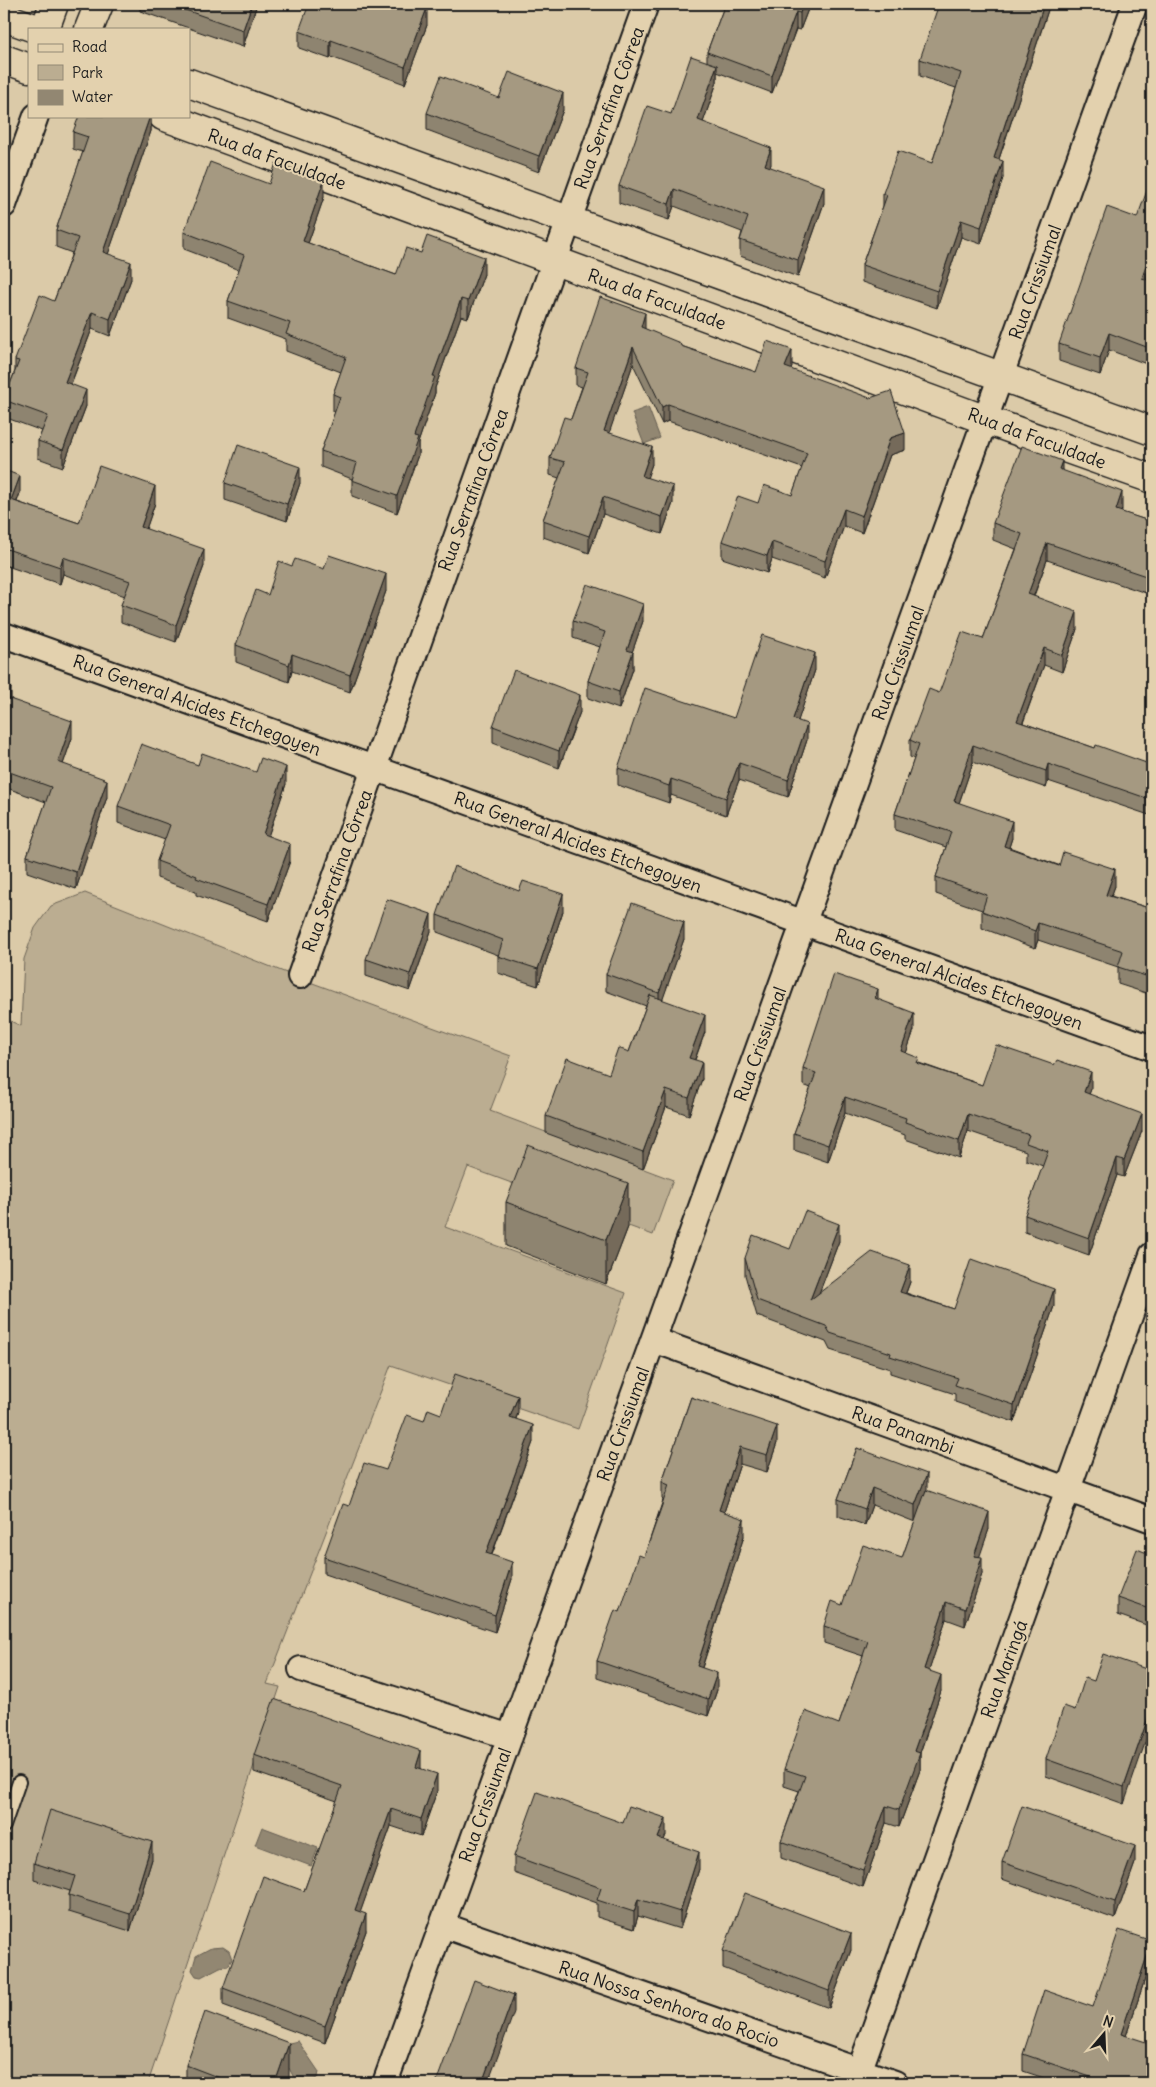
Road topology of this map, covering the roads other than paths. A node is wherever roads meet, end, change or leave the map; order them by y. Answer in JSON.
{"nodes":[{"id":1,"x":54,"y":4,"type":"edge"},
{"id":2,"x":99,"y":4,"type":"edge"},
{"id":3,"x":646,"y":4,"type":"edge"},
{"id":4,"x":1135,"y":4,"type":"edge"},
{"id":5,"x":4,"y":17,"type":"edge"},
{"id":6,"x":34,"y":28,"type":"edge"},
{"id":7,"x":45,"y":28,"type":"edge"},
{"id":8,"x":90,"y":28,"type":"edge"},
{"id":9,"x":4,"y":59,"type":"edge"},
{"id":10,"x":28,"y":68,"type":"edge"},
{"id":11,"x":190,"y":83,"type":"edge"},
{"id":12,"x":35,"y":118,"type":"edge"},
{"id":13,"x":168,"y":118,"type":"edge"},
{"id":14,"x":4,"y":205,"type":"edge"},
{"id":15,"x":569,"y":220,"type":"junction"},
{"id":16,"x":554,"y":261,"type":"junction"},
{"id":17,"x":1001,"y":376,"type":"junction"},
{"id":18,"x":986,"y":420,"type":"junction"},
{"id":19,"x":1152,"y":431,"type":"edge"},
{"id":20,"x":1152,"y":479,"type":"edge"},
{"id":21,"x":4,"y":635,"type":"edge"},
{"id":22,"x":374,"y":768,"type":"junction"},
{"id":23,"x":804,"y":923,"type":"junction"},
{"id":24,"x":300,"y":976,"type":"dead end"},
{"id":25,"x":1152,"y":1048,"type":"edge"},
{"id":26,"x":1152,"y":1255,"type":"edge"},
{"id":27,"x":654,"y":1340,"type":"junction"},
{"id":28,"x":1068,"y":1490,"type":"junction"},
{"id":29,"x":1152,"y":1520,"type":"edge"},
{"id":30,"x":302,"y":1669,"type":"dead end"},
{"id":31,"x":510,"y":1737,"type":"junction"},
{"id":32,"x":19,"y":1782,"type":"dead end"},
{"id":33,"x":4,"y":1826,"type":"edge"},
{"id":34,"x":442,"y":1925,"type":"junction"},
{"id":35,"x":857,"y":2077,"type":"edge"},
{"id":36,"x":385,"y":2083,"type":"edge"},
{"id":37,"x":896,"y":2083,"type":"edge"}],
"edges":[{"from":1,"to":7,"type":"street"},
{"from":2,"to":8,"type":"street"},
{"from":3,"to":15,"type":"street","name":"Rua Serrafina Côrrea"},
{"from":4,"to":17,"type":"street","name":"Rua Crissiumal"},
{"from":5,"to":6,"type":"street"},
{"from":9,"to":10,"type":"street"},
{"from":11,"to":15,"type":"street"},
{"from":12,"to":14,"type":"street"},
{"from":13,"to":16,"type":"street","name":"Rua da Faculdade"},
{"from":15,"to":16,"type":"street","name":"Rua Serrafina Côrrea"},
{"from":15,"to":17,"type":"street"},
{"from":16,"to":18,"type":"street","name":"Rua da Faculdade"},
{"from":16,"to":22,"type":"street","name":"Rua Serrafina Côrrea"},
{"from":17,"to":18,"type":"street","name":"Rua Crissiumal"},
{"from":17,"to":19,"type":"street"},
{"from":18,"to":20,"type":"street","name":"Rua da Faculdade"},
{"from":18,"to":23,"type":"street","name":"Rua Crissiumal"},
{"from":21,"to":22,"type":"street","name":"Rua General Alcides Etchegoyen"},
{"from":22,"to":23,"type":"street","name":"Rua General Alcides Etchegoyen"},
{"from":22,"to":24,"type":"street","name":"Rua Serrafina Côrrea"},
{"from":23,"to":25,"type":"street","name":"Rua General Alcides Etchegoyen"},
{"from":23,"to":27,"type":"street","name":"Rua Crissiumal"},
{"from":26,"to":28,"type":"street","name":"Rua Maringá"},
{"from":27,"to":28,"type":"street","name":"Rua Panambi"},
{"from":27,"to":31,"type":"street","name":"Rua Crissiumal"},
{"from":28,"to":29,"type":"street","name":"Rua Panambi"},
{"from":28,"to":35,"type":"street","name":"Rua Maringá"},
{"from":30,"to":31,"type":"street"},
{"from":31,"to":34,"type":"street","name":"Rua Crissiumal"},
{"from":32,"to":33,"type":"lane"},
{"from":34,"to":35,"type":"street","name":"Rua Nossa Senhora do Rocio"},
{"from":34,"to":36,"type":"street","name":"Rua Crissiumal"},
{"from":35,"to":37,"type":"street","name":"Rua Nossa Senhora do Rocio"}]}
